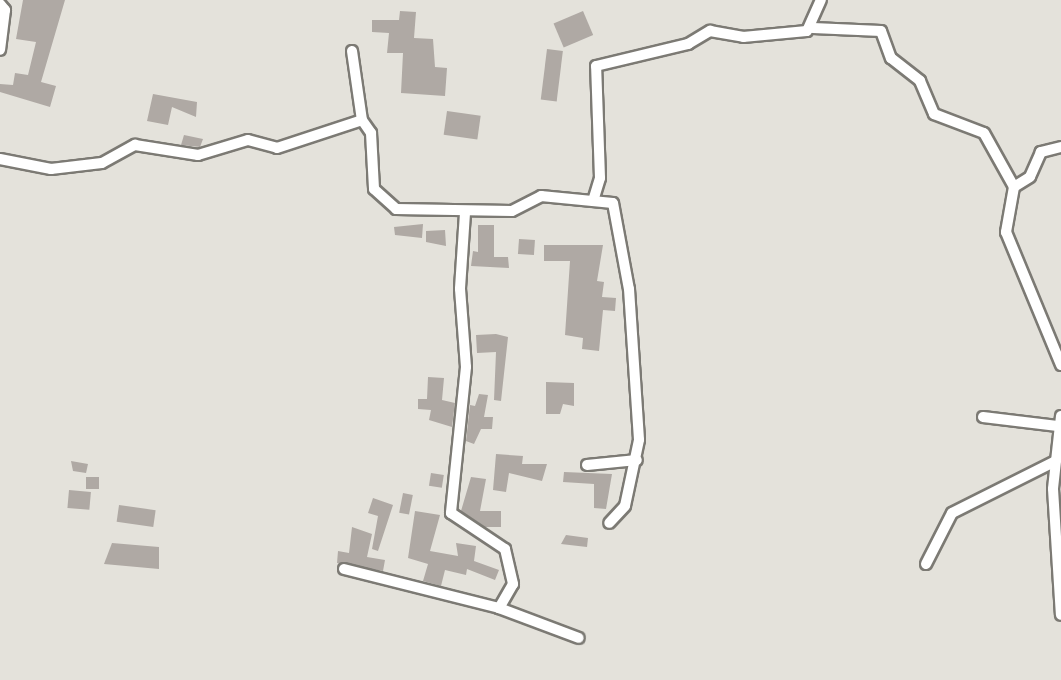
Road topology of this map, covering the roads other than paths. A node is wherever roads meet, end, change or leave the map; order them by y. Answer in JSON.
{"nodes":[{"id":1,"x":821,"y":0,"type":"edge"},
{"id":2,"x":0,"y":4,"type":"edge"},
{"id":3,"x":813,"y":28,"type":"junction"},
{"id":4,"x":0,"y":50,"type":"edge"},
{"id":5,"x":352,"y":51,"type":"dead end"},
{"id":6,"x":362,"y":120,"type":"junction"},
{"id":7,"x":1061,"y":147,"type":"edge"},
{"id":8,"x":0,"y":159,"type":"edge"},
{"id":9,"x":1014,"y":187,"type":"junction"},
{"id":10,"x":593,"y":201,"type":"junction"},
{"id":11,"x":466,"y":214,"type":"junction"},
{"id":12,"x":1061,"y":365,"type":"edge"},
{"id":13,"x":983,"y":417,"type":"dead end"},
{"id":14,"x":1059,"y":421,"type":"edge"},
{"id":15,"x":637,"y":460,"type":"junction"},
{"id":16,"x":1056,"y":461,"type":"junction"},
{"id":17,"x":587,"y":465,"type":"dead end"},
{"id":18,"x":609,"y":523,"type":"dead end"},
{"id":19,"x":926,"y":564,"type":"dead end"},
{"id":20,"x":344,"y":569,"type":"dead end"},
{"id":21,"x":499,"y":608,"type":"junction"},
{"id":22,"x":1061,"y":615,"type":"edge"},
{"id":23,"x":579,"y":638,"type":"dead end"}],
"edges":[{"from":1,"to":3,"type":"street"},
{"from":2,"to":4,"type":"street"},
{"from":3,"to":9,"type":"street"},
{"from":3,"to":10,"type":"street"},
{"from":5,"to":6,"type":"street"},
{"from":6,"to":8,"type":"street"},
{"from":6,"to":11,"type":"street"},
{"from":7,"to":9,"type":"street"},
{"from":9,"to":12,"type":"street"},
{"from":10,"to":11,"type":"street"},
{"from":10,"to":15,"type":"street"},
{"from":11,"to":21,"type":"street"},
{"from":13,"to":14,"type":"street"},
{"from":14,"to":16,"type":"street"},
{"from":15,"to":17,"type":"street"},
{"from":15,"to":18,"type":"street"},
{"from":16,"to":19,"type":"street"},
{"from":16,"to":22,"type":"street"},
{"from":20,"to":21,"type":"street"},
{"from":21,"to":23,"type":"street"}]}
